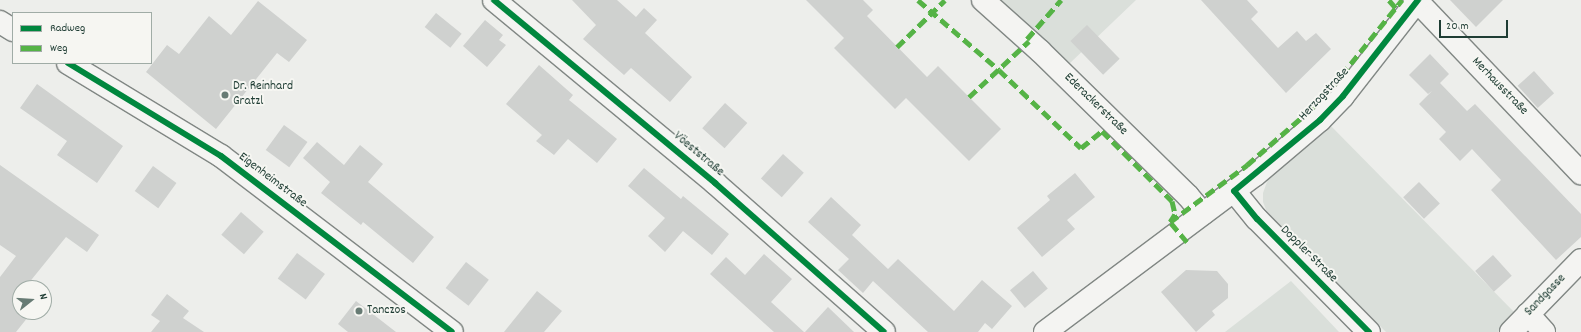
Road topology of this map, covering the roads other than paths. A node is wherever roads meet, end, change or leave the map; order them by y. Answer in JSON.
{"nodes":[{"id":1,"x":494,"y":0,"type":"edge"},
{"id":2,"x":983,"y":0,"type":"edge"},
{"id":3,"x":1418,"y":0,"type":"edge"},
{"id":4,"x":0,"y":22,"type":"edge"},
{"id":5,"x":12,"y":29,"type":"edge"},
{"id":6,"x":70,"y":64,"type":"edge"},
{"id":7,"x":1581,"y":173,"type":"edge"},
{"id":8,"x":1234,"y":191,"type":"junction"},
{"id":9,"x":1203,"y":214,"type":"junction"},
{"id":10,"x":1581,"y":260,"type":"edge"},
{"id":11,"x":1528,"y":314,"type":"junction"},
{"id":12,"x":452,"y":332,"type":"edge"},
{"id":13,"x":884,"y":332,"type":"edge"},
{"id":14,"x":1045,"y":332,"type":"edge"},
{"id":15,"x":1369,"y":332,"type":"edge"},
{"id":16,"x":1511,"y":332,"type":"edge"},
{"id":17,"x":1544,"y":332,"type":"edge"}],
"edges":[{"from":1,"to":13,"type":"street","name":"Vöeststraße"},
{"from":2,"to":9,"type":"street","name":"Ederackerstraße"},
{"from":3,"to":7,"type":"street","name":"Merhausstraße"},
{"from":3,"to":8,"type":"street","name":"Herzogstraße"},
{"from":4,"to":5,"type":"street"},
{"from":6,"to":12,"type":"street","name":"Eigenheimstraße"},
{"from":8,"to":9,"type":"street","name":"Herzogstraße"},
{"from":8,"to":15,"type":"street","name":"Doppler Straße"},
{"from":9,"to":14,"type":"street","name":"Herzogstraße"},
{"from":10,"to":11,"type":"street","name":"Sandgasse"},
{"from":11,"to":16,"type":"street","name":"Sandgasse"},
{"from":11,"to":17,"type":"street"}]}
